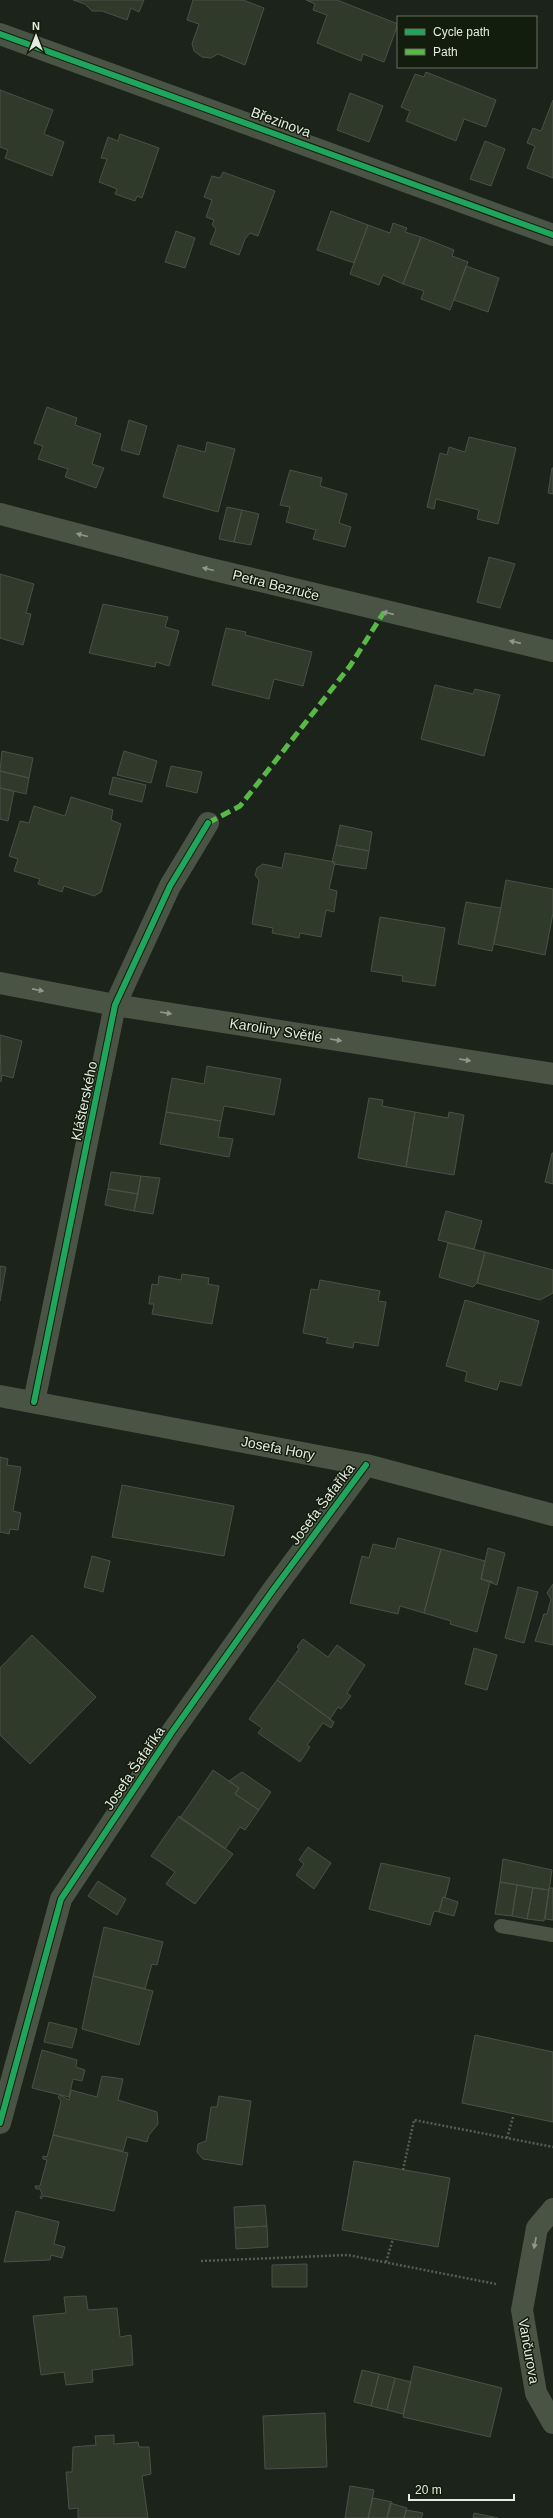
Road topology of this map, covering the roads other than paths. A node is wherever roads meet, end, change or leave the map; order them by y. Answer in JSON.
{"nodes":[{"id":1,"x":0,"y":34,"type":"edge"},
{"id":2,"x":553,"y":235,"type":"edge"},
{"id":3,"x":0,"y":514,"type":"edge"},
{"id":4,"x":553,"y":651,"type":"edge"},
{"id":5,"x":208,"y":822,"type":"dead end"},
{"id":6,"x":0,"y":983,"type":"edge"},
{"id":7,"x":116,"y":1005,"type":"junction"},
{"id":8,"x":553,"y":1074,"type":"edge"},
{"id":9,"x":0,"y":1396,"type":"edge"},
{"id":10,"x":34,"y":1402,"type":"junction"},
{"id":11,"x":366,"y":1465,"type":"junction"},
{"id":12,"x":553,"y":1515,"type":"edge"},
{"id":13,"x":501,"y":1926,"type":"dead end"},
{"id":14,"x":553,"y":1935,"type":"edge"},
{"id":15,"x":0,"y":2123,"type":"edge"},
{"id":16,"x":553,"y":2210,"type":"edge"},
{"id":17,"x":553,"y":2423,"type":"edge"}],
"edges":[{"from":1,"to":2,"type":"street","name":"Březinova"},
{"from":4,"to":3,"type":"street","name":"Petra Bezruče","one_way":true},
{"from":5,"to":7,"type":"street","name":"Klášterského"},
{"from":6,"to":7,"type":"street","name":"Karoliny Světlé","one_way":true},
{"from":7,"to":8,"type":"street","name":"Karoliny Světlé","one_way":true},
{"from":7,"to":10,"type":"street","name":"Klášterského"},
{"from":9,"to":10,"type":"street","name":"Josefa Hory"},
{"from":10,"to":11,"type":"street","name":"Josefa Hory"},
{"from":11,"to":12,"type":"street","name":"Josefa Hory"},
{"from":11,"to":15,"type":"street","name":"Josefa Šafaříka"},
{"from":13,"to":14,"type":"lane"},
{"from":16,"to":17,"type":"street","name":"Vančurova","one_way":true}]}
